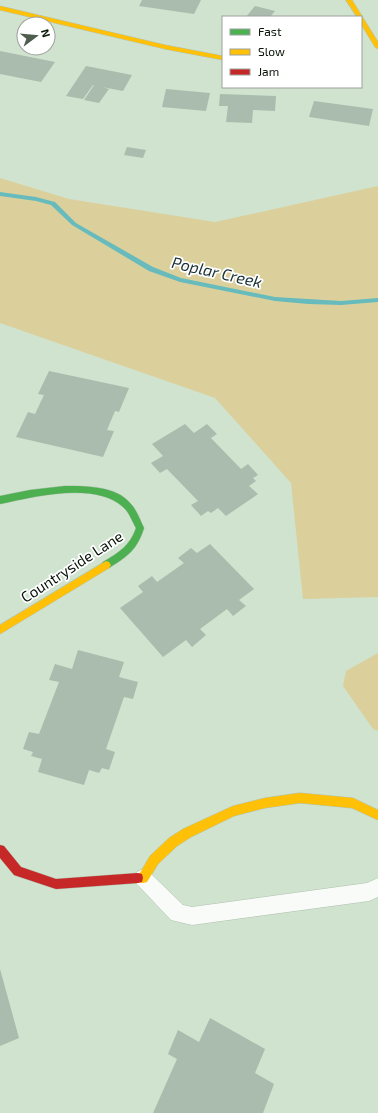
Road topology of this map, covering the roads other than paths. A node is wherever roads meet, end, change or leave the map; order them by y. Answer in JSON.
{"nodes":[{"id":1,"x":349,"y":0,"type":"edge"},
{"id":2,"x":0,"y":8,"type":"edge"},
{"id":3,"x":359,"y":16,"type":"edge"},
{"id":4,"x":362,"y":21,"type":"edge"},
{"id":5,"x":378,"y":46,"type":"edge"},
{"id":6,"x":222,"y":58,"type":"edge"},
{"id":7,"x":0,"y":500,"type":"edge"},
{"id":8,"x":0,"y":630,"type":"edge"},
{"id":9,"x":378,"y":815,"type":"edge"},
{"id":10,"x":0,"y":850,"type":"edge"},
{"id":11,"x":143,"y":878,"type":"junction"},
{"id":12,"x":378,"y":887,"type":"edge"}],
"edges":[{"from":1,"to":3,"type":"street"},
{"from":2,"to":6,"type":"street"},
{"from":4,"to":5,"type":"street"},
{"from":7,"to":8,"type":"street","name":"Countryside Lane"},
{"from":9,"to":11,"type":"street"},
{"from":10,"to":11,"type":"street"},
{"from":11,"to":12,"type":"lane"}]}
